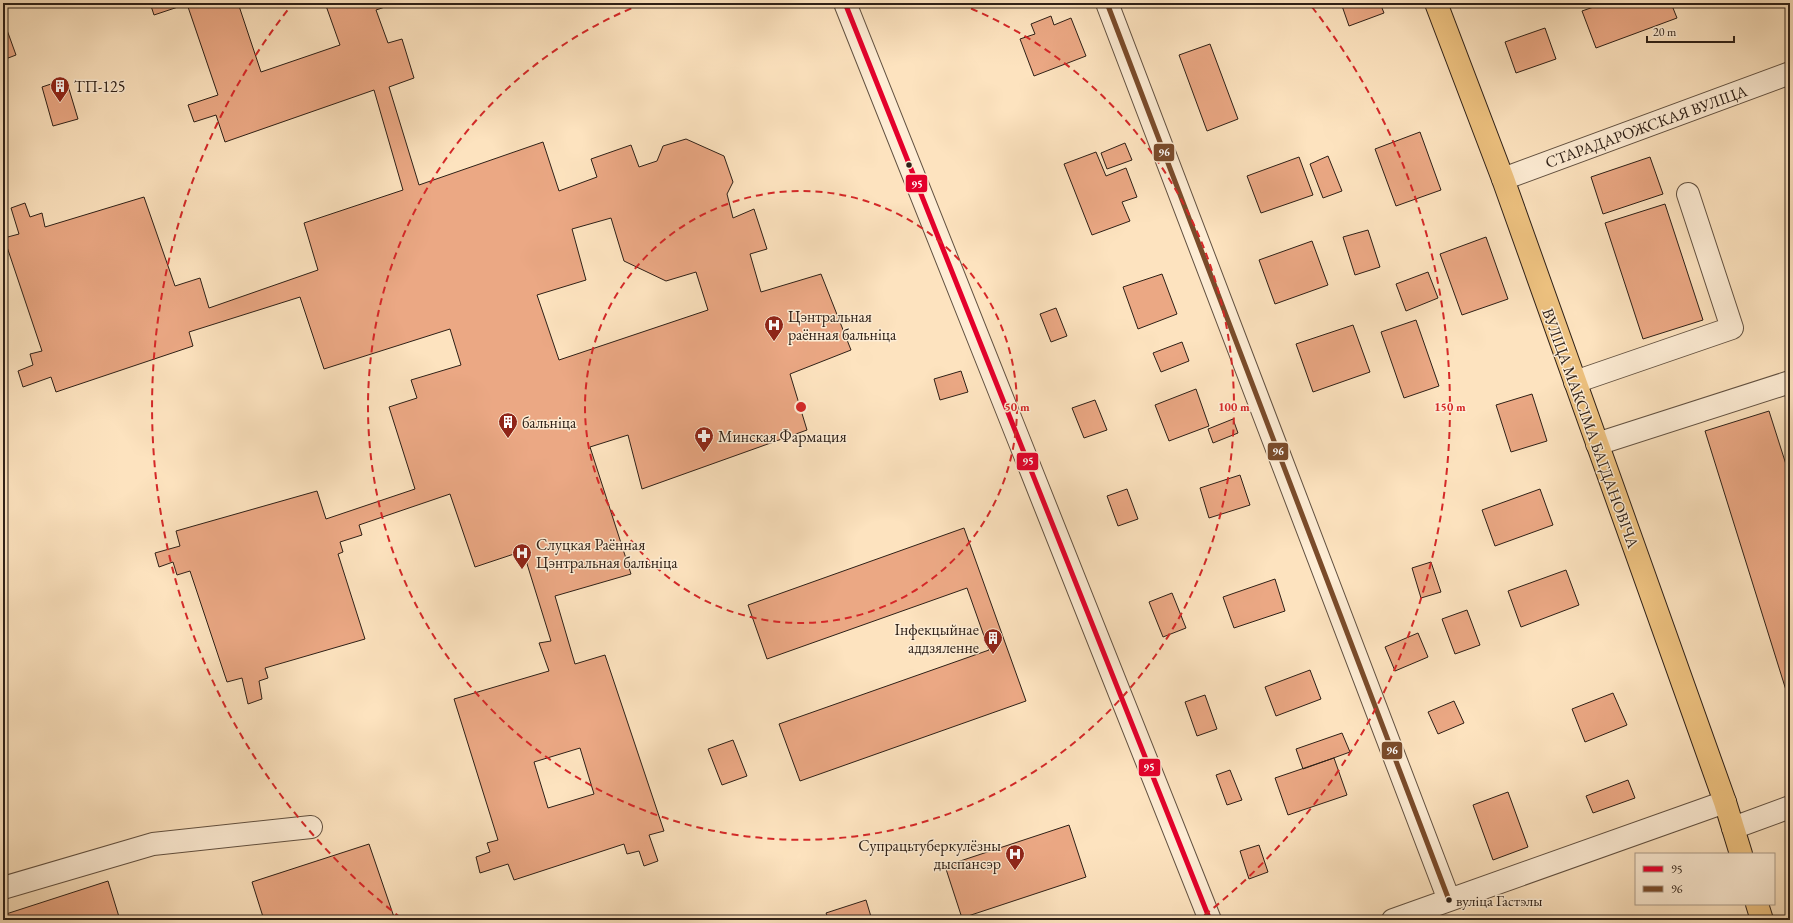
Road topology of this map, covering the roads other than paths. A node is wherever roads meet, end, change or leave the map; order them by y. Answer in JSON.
{"nodes":[{"id":1,"x":845,"y":3,"type":"edge"},
{"id":2,"x":1107,"y":3,"type":"edge"},
{"id":3,"x":1436,"y":3,"type":"edge"},
{"id":4,"x":1790,"y":73,"type":"edge"},
{"id":5,"x":1502,"y":179,"type":"junction"},
{"id":6,"x":1688,"y":194,"type":"dead end"},
{"id":7,"x":1575,"y":382,"type":"junction"},
{"id":8,"x":1790,"y":382,"type":"edge"},
{"id":9,"x":1597,"y":444,"type":"junction"},
{"id":10,"x":1725,"y":802,"type":"junction"},
{"id":11,"x":1790,"y":807,"type":"edge"},
{"id":12,"x":311,"y":827,"type":"dead end"},
{"id":13,"x":1733,"y":828,"type":"junction"},
{"id":14,"x":1741,"y":853,"type":"edge"},
{"id":15,"x":3,"y":888,"type":"edge"},
{"id":16,"x":1449,"y":900,"type":"junction"},
{"id":17,"x":1757,"y":905,"type":"edge"},
{"id":18,"x":1210,"y":920,"type":"edge"},
{"id":19,"x":1393,"y":920,"type":"edge"},
{"id":20,"x":1762,"y":920,"type":"edge"}],
"edges":[{"from":1,"to":18,"type":"street"},
{"from":2,"to":16,"type":"street"},
{"from":3,"to":5,"type":"main road","name":"ВУЛІЦА МАКСІМА БАГДАНОВІЧА"},
{"from":4,"to":5,"type":"street","name":"СТАРАДАРОЖСКАЯ ВУЛІЦА"},
{"from":5,"to":7,"type":"main road","name":"ВУЛІЦА МАКСІМА БАГДАНОВІЧА"},
{"from":6,"to":7,"type":"street"},
{"from":7,"to":9,"type":"main road","name":"ВУЛІЦА МАКСІМА БАГДАНОВІЧА"},
{"from":8,"to":9,"type":"street"},
{"from":9,"to":10,"type":"main road","name":"ВУЛІЦА МАКСІМА БАГДАНОВІЧА"},
{"from":10,"to":13,"type":"main road","name":"ВУЛІЦА МАКСІМА БАГДАНОВІЧА"},
{"from":10,"to":16,"type":"street"},
{"from":11,"to":13,"type":"street"},
{"from":12,"to":15,"type":"street"},
{"from":13,"to":14,"type":"main road","name":"ВУЛІЦА МАКСІМА БАГДАНОВІЧА"},
{"from":16,"to":19,"type":"street"},
{"from":17,"to":20,"type":"main road"}]}
